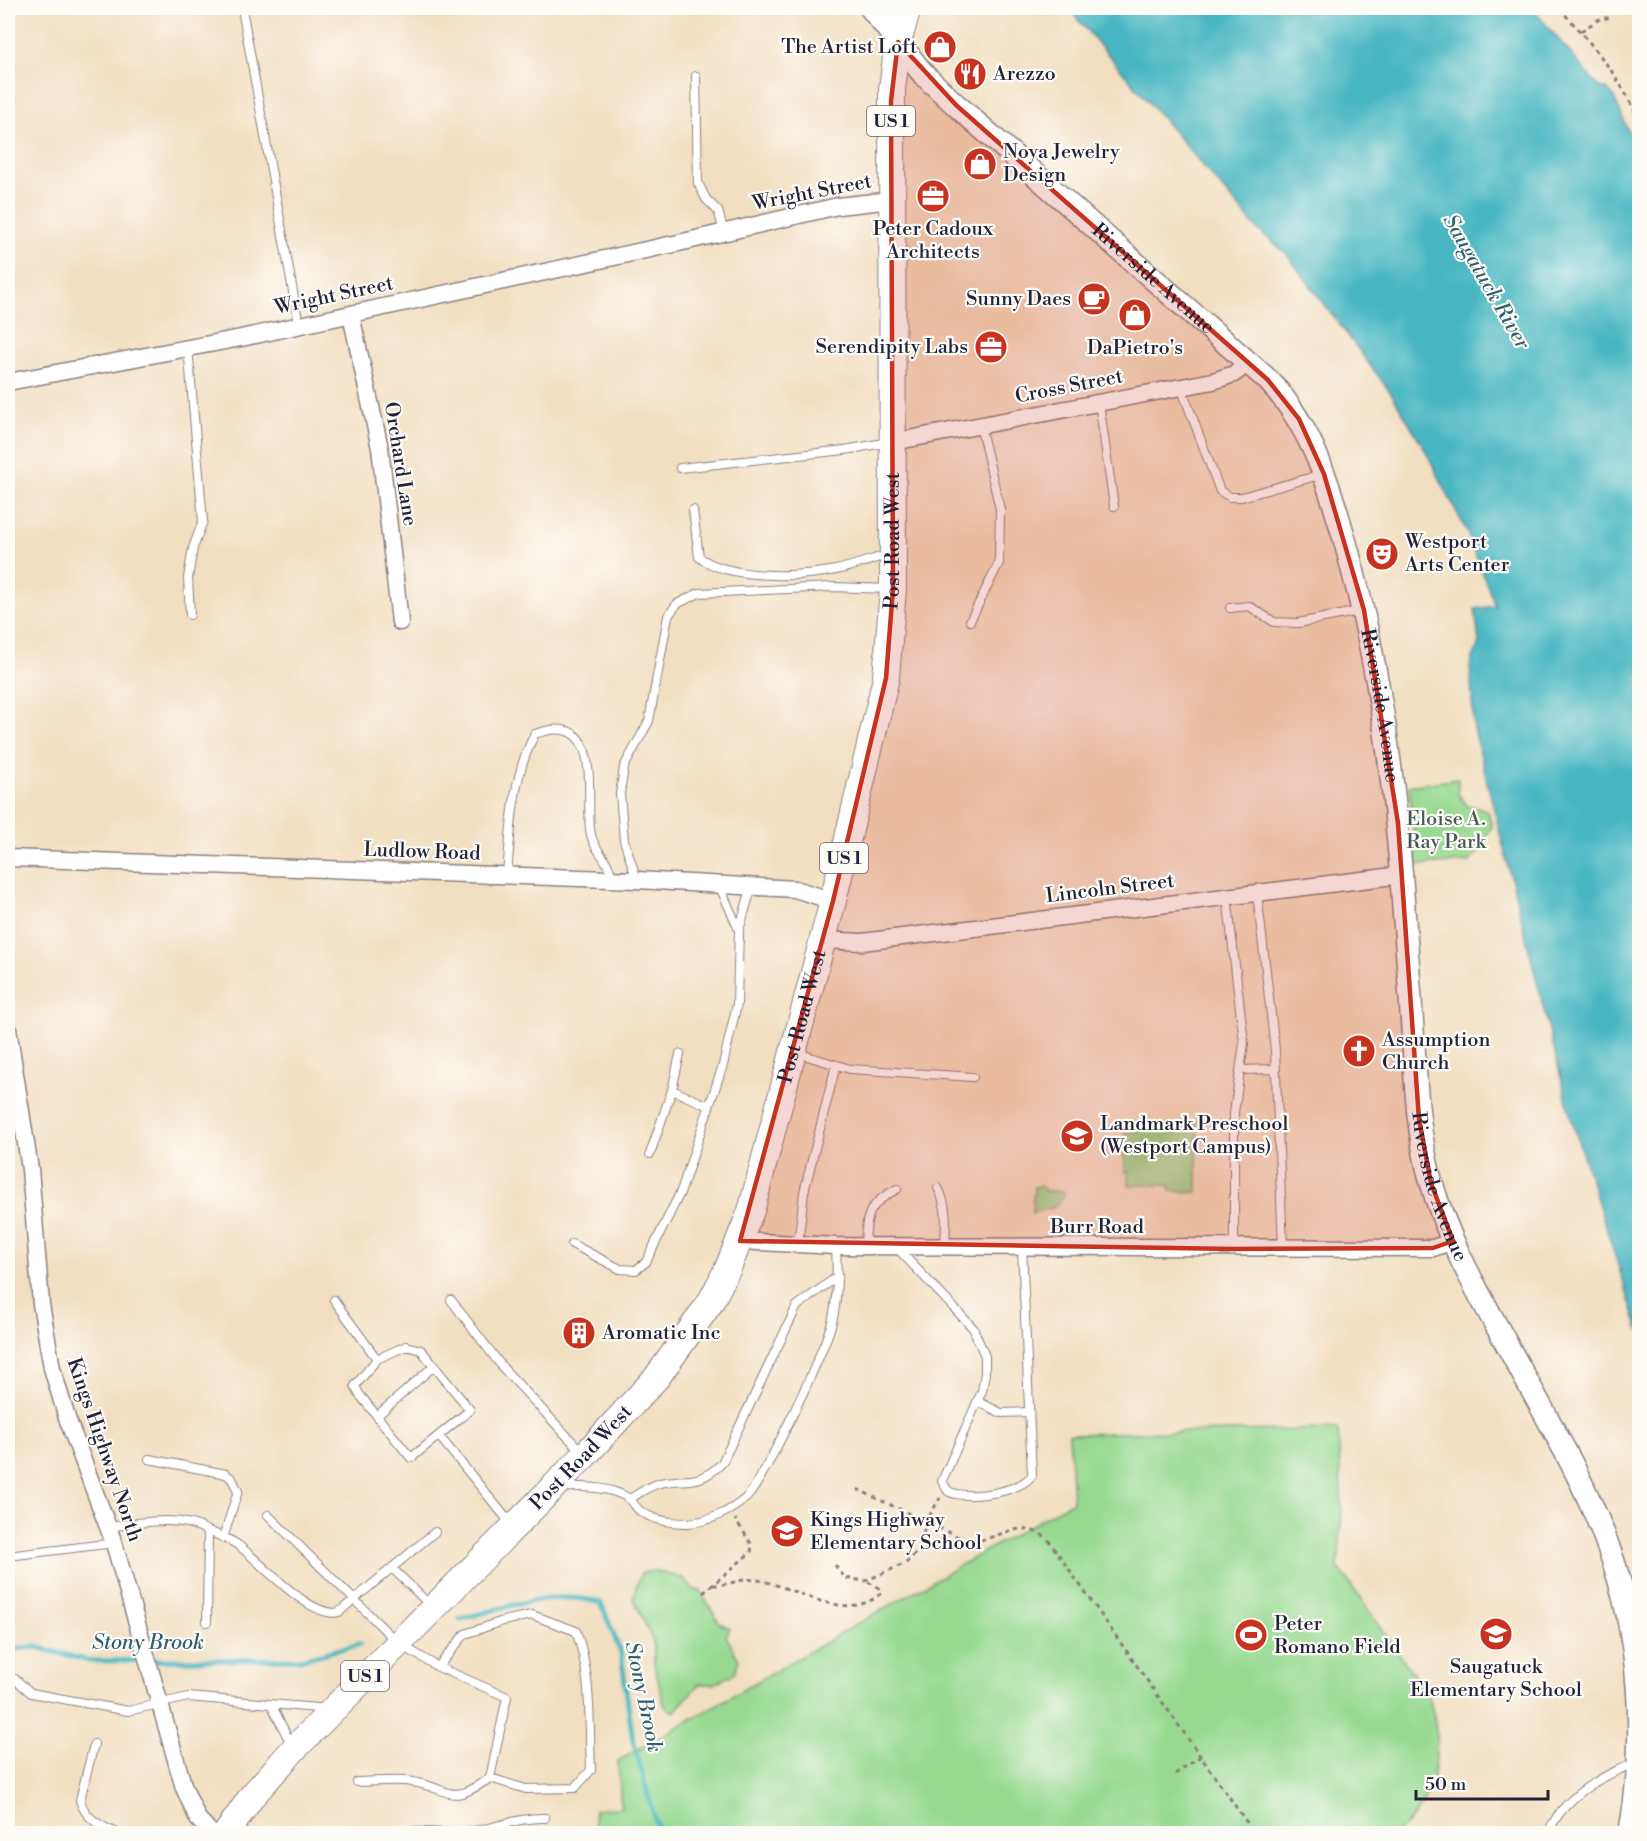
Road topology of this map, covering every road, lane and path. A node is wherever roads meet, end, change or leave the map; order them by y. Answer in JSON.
{"nodes":[{"id":1,"x":871,"y":8,"type":"edge"},
{"id":2,"x":908,"y":8,"type":"edge"},
{"id":3,"x":1559,"y":8,"type":"edge"},
{"id":4,"x":243,"y":14,"type":"dead end"},
{"id":5,"x":1613,"y":18,"type":"dead end"},
{"id":6,"x":1581,"y":31,"type":"junction"},
{"id":7,"x":898,"y":42,"type":"junction"},
{"id":8,"x":696,"y":76,"type":"dead end"},
{"id":9,"x":1640,"y":122,"type":"edge"},
{"id":10,"x":892,"y":200,"type":"junction"},
{"id":11,"x":724,"y":232,"type":"junction"},
{"id":12,"x":351,"y":315,"type":"junction"},
{"id":13,"x":299,"y":325,"type":"junction"},
{"id":14,"x":188,"y":347,"type":"junction"},
{"id":15,"x":1249,"y":362,"type":"junction"},
{"id":16,"x":8,"y":382,"type":"edge"},
{"id":17,"x":1181,"y":387,"type":"junction"},
{"id":18,"x":1099,"y":403,"type":"junction"},
{"id":19,"x":980,"y":425,"type":"junction"},
{"id":20,"x":893,"y":442,"type":"junction"},
{"id":21,"x":680,"y":468,"type":"dead end"},
{"id":22,"x":1324,"y":474,"type":"junction"},
{"id":23,"x":1114,"y":506,"type":"dead end"},
{"id":24,"x":693,"y":510,"type":"dead end"},
{"id":25,"x":893,"y":553,"type":"junction"},
{"id":26,"x":893,"y":589,"type":"junction"},
{"id":27,"x":1230,"y":608,"type":"dead end"},
{"id":28,"x":1364,"y":610,"type":"junction"},
{"id":29,"x":190,"y":615,"type":"dead end"},
{"id":30,"x":970,"y":621,"type":"dead end"},
{"id":31,"x":399,"y":622,"type":"dead end"},
{"id":32,"x":8,"y":858,"type":"edge"},
{"id":33,"x":507,"y":875,"type":"junction"},
{"id":34,"x":1402,"y":875,"type":"junction"},
{"id":35,"x":612,"y":879,"type":"junction"},
{"id":36,"x":637,"y":880,"type":"junction"},
{"id":37,"x":718,"y":884,"type":"junction"},
{"id":38,"x":752,"y":886,"type":"junction"},
{"id":39,"x":1257,"y":893,"type":"junction"},
{"id":40,"x":1227,"y":896,"type":"junction"},
{"id":41,"x":833,"y":901,"type":"junction"},
{"id":42,"x":739,"y":930,"type":"junction"},
{"id":43,"x":823,"y":940,"type":"junction"},
{"id":44,"x":8,"y":1029,"type":"edge"},
{"id":45,"x":794,"y":1052,"type":"junction"},
{"id":46,"x":680,"y":1054,"type":"dead end"},
{"id":47,"x":836,"y":1065,"type":"junction"},
{"id":48,"x":1276,"y":1069,"type":"junction"},
{"id":49,"x":1241,"y":1070,"type":"junction"},
{"id":50,"x":973,"y":1077,"type":"dead end"},
{"id":51,"x":672,"y":1090,"type":"junction"},
{"id":52,"x":709,"y":1106,"type":"junction"},
{"id":53,"x":15,"y":1112,"type":"edge"},
{"id":54,"x":650,"y":1154,"type":"dead end"},
{"id":55,"x":938,"y":1188,"type":"dead end"},
{"id":56,"x":897,"y":1189,"type":"dead end"},
{"id":57,"x":740,"y":1241,"type":"junction"},
{"id":58,"x":1453,"y":1241,"type":"junction"},
{"id":59,"x":572,"y":1245,"type":"dead end"},
{"id":60,"x":798,"y":1245,"type":"junction"},
{"id":61,"x":895,"y":1245,"type":"junction"},
{"id":62,"x":836,"y":1246,"type":"junction"},
{"id":63,"x":865,"y":1246,"type":"junction"},
{"id":64,"x":945,"y":1246,"type":"junction"},
{"id":65,"x":1022,"y":1247,"type":"junction"},
{"id":66,"x":1234,"y":1248,"type":"junction"},
{"id":67,"x":1283,"y":1248,"type":"junction"},
{"id":68,"x":837,"y":1276,"type":"junction"},
{"id":69,"x":334,"y":1300,"type":"dead end"},
{"id":70,"x":451,"y":1300,"type":"dead end"},
{"id":71,"x":377,"y":1359,"type":"junction"},
{"id":72,"x":435,"y":1365,"type":"junction"},
{"id":73,"x":977,"y":1401,"type":"junction"},
{"id":74,"x":1030,"y":1412,"type":"junction"},
{"id":75,"x":378,"y":1415,"type":"junction"},
{"id":76,"x":439,"y":1436,"type":"junction"},
{"id":77,"x":585,"y":1455,"type":"junction"},
{"id":78,"x":149,"y":1459,"type":"dead end"},
{"id":79,"x":552,"y":1488,"type":"junction"},
{"id":80,"x":945,"y":1488,"type":"junction"},
{"id":81,"x":857,"y":1489,"type":"dead end"},
{"id":82,"x":630,"y":1499,"type":"junction"},
{"id":83,"x":729,"y":1509,"type":"junction"},
{"id":84,"x":268,"y":1515,"type":"dead end"},
{"id":85,"x":926,"y":1521,"type":"junction"},
{"id":86,"x":513,"y":1527,"type":"junction"},
{"id":87,"x":208,"y":1531,"type":"junction"},
{"id":88,"x":435,"y":1532,"type":"dead end"},
{"id":89,"x":111,"y":1535,"type":"junction"},
{"id":90,"x":223,"y":1538,"type":"junction"},
{"id":91,"x":16,"y":1555,"type":"dead end"},
{"id":92,"x":835,"y":1565,"type":"dead end"},
{"id":93,"x":392,"y":1568,"type":"junction"},
{"id":94,"x":865,"y":1581,"type":"junction"},
{"id":95,"x":712,"y":1585,"type":"junction"},
{"id":96,"x":703,"y":1593,"type":"dead end"},
{"id":97,"x":353,"y":1600,"type":"junction"},
{"id":98,"x":432,"y":1607,"type":"junction"},
{"id":99,"x":207,"y":1622,"type":"dead end"},
{"id":100,"x":398,"y":1643,"type":"junction"},
{"id":101,"x":438,"y":1668,"type":"junction"},
{"id":102,"x":15,"y":1679,"type":"dead end"},
{"id":103,"x":160,"y":1704,"type":"junction"},
{"id":104,"x":271,"y":1704,"type":"junction"},
{"id":105,"x":332,"y":1709,"type":"junction"},
{"id":106,"x":94,"y":1744,"type":"dead end"},
{"id":107,"x":294,"y":1749,"type":"junction"},
{"id":108,"x":1201,"y":1756,"type":"junction"},
{"id":109,"x":1638,"y":1762,"type":"junction"},
{"id":110,"x":1175,"y":1774,"type":"dead end"},
{"id":111,"x":490,"y":1778,"type":"junction"},
{"id":112,"x":357,"y":1782,"type":"dead end"},
{"id":113,"x":545,"y":1818,"type":"dead end"},
{"id":114,"x":417,"y":1832,"type":"edge"},
{"id":115,"x":119,"y":1833,"type":"edge"},
{"id":116,"x":212,"y":1833,"type":"edge"},
{"id":117,"x":385,"y":1833,"type":"edge"},
{"id":118,"x":468,"y":1833,"type":"edge"},
{"id":119,"x":1255,"y":1833,"type":"edge"},
{"id":120,"x":1548,"y":1833,"type":"edge"},
{"id":121,"x":1630,"y":1833,"type":"edge"}],
"edges":[{"from":1,"to":7,"type":"main road","name":"Riverside Avenue"},
{"from":2,"to":7,"type":"main road","name":"Post Road West","number":"US 1"},
{"from":3,"to":6,"type":"path"},
{"from":4,"to":13,"type":"lane"},
{"from":5,"to":6,"type":"path"},
{"from":6,"to":9,"type":"path"},
{"from":7,"to":10,"type":"main road","name":"Post Road West","number":"US 1"},
{"from":7,"to":15,"type":"main road","name":"Riverside Avenue"},
{"from":8,"to":11,"type":"lane"},
{"from":10,"to":11,"type":"street","name":"Wright Street"},
{"from":10,"to":20,"type":"main road","name":"Post Road West","number":"US 1"},
{"from":11,"to":12,"type":"street","name":"Wright Street"},
{"from":12,"to":13,"type":"street","name":"Wright Street"},
{"from":12,"to":31,"type":"street","name":"Orchard Lane"},
{"from":13,"to":14,"type":"street","name":"Wright Street"},
{"from":14,"to":16,"type":"street","name":"Wright Street"},
{"from":14,"to":29,"type":"lane"},
{"from":15,"to":17,"type":"street","name":"Cross Street"},
{"from":15,"to":22,"type":"main road","name":"Riverside Avenue"},
{"from":17,"to":18,"type":"street","name":"Cross Street"},
{"from":17,"to":22,"type":"lane"},
{"from":18,"to":19,"type":"street","name":"Cross Street"},
{"from":18,"to":23,"type":"lane"},
{"from":19,"to":20,"type":"street","name":"Cross Street"},
{"from":19,"to":30,"type":"lane"},
{"from":20,"to":21,"type":"lane"},
{"from":20,"to":25,"type":"main road","name":"Post Road West","number":"US 1"},
{"from":22,"to":28,"type":"main road","name":"Riverside Avenue"},
{"from":24,"to":25,"type":"lane"},
{"from":25,"to":26,"type":"main road","name":"Post Road West","number":"US 1"},
{"from":26,"to":36,"type":"lane"},
{"from":26,"to":41,"type":"main road","name":"Post Road West","number":"US 1"},
{"from":27,"to":28,"type":"lane"},
{"from":28,"to":34,"type":"main road","name":"Riverside Avenue"},
{"from":32,"to":33,"type":"street","name":"Ludlow Road"},
{"from":33,"to":35,"type":"street","name":"Ludlow Road"},
{"from":33,"to":35,"type":"lane"},
{"from":34,"to":39,"type":"street","name":"Lincoln Street"},
{"from":34,"to":58,"type":"main road","name":"Riverside Avenue"},
{"from":35,"to":36,"type":"street","name":"Ludlow Road"},
{"from":36,"to":37,"type":"street","name":"Ludlow Road"},
{"from":37,"to":38,"type":"street","name":"Ludlow Road"},
{"from":37,"to":42,"type":"lane"},
{"from":38,"to":41,"type":"street","name":"Ludlow Road"},
{"from":38,"to":42,"type":"lane"},
{"from":39,"to":40,"type":"street","name":"Lincoln Street"},
{"from":39,"to":48,"type":"lane"},
{"from":40,"to":43,"type":"street","name":"Lincoln Street"},
{"from":40,"to":49,"type":"lane"},
{"from":41,"to":43,"type":"main road","name":"Post Road West","number":"US 1"},
{"from":42,"to":52,"type":"lane"},
{"from":43,"to":45,"type":"main road","name":"Post Road West","number":"US 1"},
{"from":44,"to":53,"type":"street","name":"Kings Highway North"},
{"from":45,"to":47,"type":"lane"},
{"from":45,"to":57,"type":"main road","name":"Post Road West","number":"US 1"},
{"from":46,"to":51,"type":"lane"},
{"from":47,"to":50,"type":"lane"},
{"from":47,"to":60,"type":"lane"},
{"from":48,"to":49,"type":"lane"},
{"from":48,"to":67,"type":"lane"},
{"from":49,"to":66,"type":"lane"},
{"from":51,"to":52,"type":"lane"},
{"from":51,"to":54,"type":"lane"},
{"from":52,"to":59,"type":"lane"},
{"from":53,"to":89,"type":"street","name":"Kings Highway North"},
{"from":55,"to":64,"type":"lane"},
{"from":56,"to":63,"type":"lane"},
{"from":57,"to":60,"type":"street","name":"Burr Road"},
{"from":57,"to":77,"type":"main road","name":"Post Road West","number":"US 1"},
{"from":58,"to":67,"type":"street","name":"Burr Road"},
{"from":58,"to":109,"type":"main road","name":"Riverside Avenue"},
{"from":60,"to":62,"type":"street","name":"Burr Road"},
{"from":61,"to":63,"type":"street","name":"Burr Road"},
{"from":61,"to":64,"type":"street","name":"Burr Road"},
{"from":61,"to":73,"type":"lane"},
{"from":62,"to":63,"type":"street","name":"Burr Road"},
{"from":62,"to":68,"type":"lane"},
{"from":64,"to":65,"type":"street","name":"Burr Road"},
{"from":65,"to":66,"type":"street","name":"Burr Road"},
{"from":65,"to":74,"type":"lane"},
{"from":66,"to":67,"type":"street","name":"Burr Road"},
{"from":68,"to":82,"type":"lane"},
{"from":68,"to":83,"type":"lane"},
{"from":69,"to":71,"type":"lane"},
{"from":70,"to":77,"type":"lane"},
{"from":71,"to":72,"type":"lane"},
{"from":71,"to":75,"type":"lane"},
{"from":72,"to":75,"type":"lane"},
{"from":72,"to":76,"type":"lane"},
{"from":73,"to":74,"type":"lane"},
{"from":73,"to":80,"type":"lane"},
{"from":74,"to":80,"type":"lane"},
{"from":75,"to":76,"type":"lane"},
{"from":76,"to":86,"type":"lane"},
{"from":77,"to":79,"type":"main road","name":"Post Road West","number":"US 1"},
{"from":78,"to":90,"type":"lane"},
{"from":79,"to":82,"type":"lane"},
{"from":79,"to":86,"type":"main road","name":"Post Road West","number":"US 1"},
{"from":80,"to":85,"type":"path"},
{"from":81,"to":85,"type":"path"},
{"from":82,"to":83,"type":"lane"},
{"from":83,"to":95,"type":"path"},
{"from":84,"to":97,"type":"lane"},
{"from":85,"to":94,"type":"path"},
{"from":85,"to":108,"type":"path"},
{"from":86,"to":98,"type":"main road","name":"Post Road West","number":"US 1"},
{"from":87,"to":89,"type":"lane"},
{"from":87,"to":90,"type":"lane"},
{"from":87,"to":99,"type":"lane"},
{"from":88,"to":93,"type":"lane"},
{"from":89,"to":91,"type":"lane"},
{"from":89,"to":103,"type":"street","name":"Kings Highway North"},
{"from":90,"to":97,"type":"lane"},
{"from":92,"to":94,"type":"path"},
{"from":93,"to":97,"type":"lane"},
{"from":93,"to":98,"type":"lane"},
{"from":94,"to":95,"type":"path"},
{"from":95,"to":96,"type":"path"},
{"from":97,"to":100,"type":"lane"},
{"from":98,"to":100,"type":"main road","name":"Post Road West","number":"US 1"},
{"from":100,"to":101,"type":"lane"},
{"from":100,"to":105,"type":"main road","name":"Post Road West","number":"US 1"},
{"from":101,"to":111,"type":"lane"},
{"from":101,"to":111,"type":"lane"},
{"from":102,"to":103,"type":"lane"},
{"from":103,"to":104,"type":"lane"},
{"from":103,"to":116,"type":"street","name":"Kings Highway North"},
{"from":104,"to":105,"type":"lane"},
{"from":104,"to":107,"type":"lane"},
{"from":105,"to":107,"type":"main road","name":"Post Road West","number":"US 1"},
{"from":106,"to":115,"type":"lane"},
{"from":107,"to":116,"type":"main road","name":"Post Road West","number":"US 1"},
{"from":108,"to":110,"type":"path"},
{"from":108,"to":119,"type":"path"},
{"from":109,"to":120,"type":"lane"},
{"from":109,"to":121,"type":"main road","name":"Riverside Avenue"},
{"from":111,"to":112,"type":"lane"},
{"from":113,"to":118,"type":"lane"},
{"from":114,"to":117,"type":"lane"},
{"from":114,"to":118,"type":"lane"}]}
